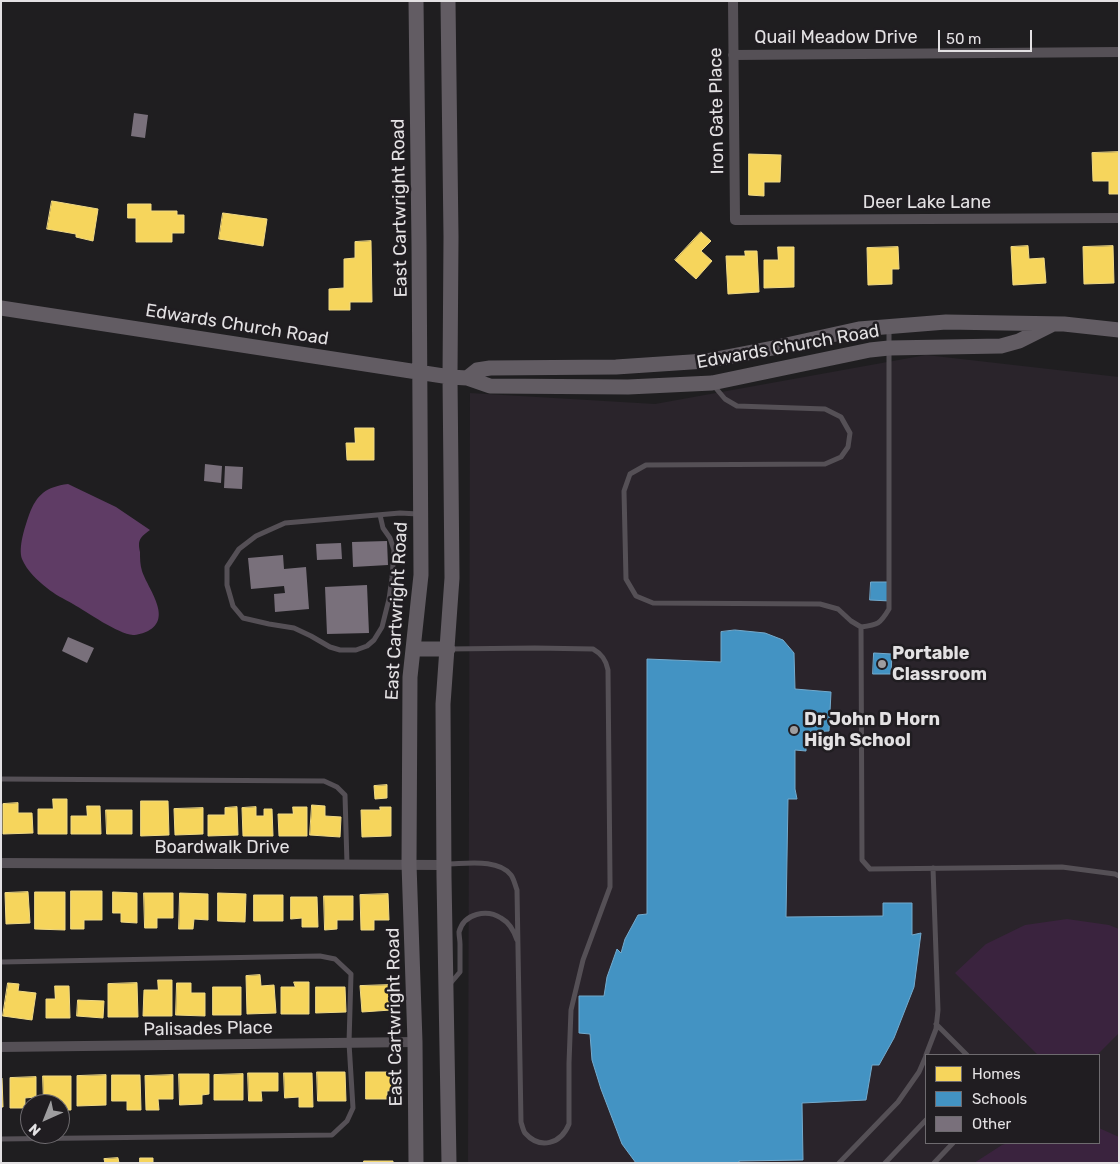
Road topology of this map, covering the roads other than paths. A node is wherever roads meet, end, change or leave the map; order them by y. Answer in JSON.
{"nodes":[{"id":1,"x":416,"y":1,"type":"edge"},
{"id":2,"x":448,"y":1,"type":"edge"},
{"id":3,"x":732,"y":1,"type":"edge"},
{"id":4,"x":1119,"y":52,"type":"edge"},
{"id":5,"x":733,"y":55,"type":"junction"},
{"id":6,"x":1119,"y":218,"type":"edge"},
{"id":7,"x":735,"y":220,"type":"joint"},
{"id":8,"x":1,"y":308,"type":"edge"},
{"id":9,"x":1053,"y":324,"type":"junction"},
{"id":10,"x":889,"y":327,"type":"junction"},
{"id":11,"x":1119,"y":330,"type":"edge"},
{"id":12,"x":889,"y":348,"type":"junction"},
{"id":13,"x":420,"y":372,"type":"junction"},
{"id":14,"x":450,"y":377,"type":"junction"},
{"id":15,"x":467,"y":378,"type":"junction"},
{"id":16,"x":712,"y":383,"type":"junction"},
{"id":17,"x":421,"y":514,"type":"junction"},
{"id":18,"x":380,"y":515,"type":"junction"},
{"id":19,"x":861,"y":627,"type":"junction"},
{"id":20,"x":413,"y":649,"type":"junction"},
{"id":21,"x":448,"y":649,"type":"junction"},
{"id":22,"x":1,"y":779,"type":"edge"},
{"id":23,"x":1,"y":863,"type":"edge"},
{"id":24,"x":347,"y":864,"type":"junction"},
{"id":25,"x":409,"y":864,"type":"junction"},
{"id":26,"x":444,"y":864,"type":"junction"},
{"id":27,"x":933,"y":868,"type":"junction"},
{"id":28,"x":1119,"y":876,"type":"edge"},
{"id":29,"x":518,"y":944,"type":"junction"},
{"id":30,"x":1,"y":962,"type":"edge"},
{"id":31,"x":446,"y":989,"type":"junction"},
{"id":32,"x":936,"y":1024,"type":"junction"},
{"id":33,"x":415,"y":1042,"type":"junction"},
{"id":34,"x":350,"y":1043,"type":"junction"},
{"id":35,"x":1,"y":1047,"type":"edge"},
{"id":36,"x":927,"y":1054,"type":"edge"},
{"id":37,"x":966,"y":1054,"type":"edge"},
{"id":38,"x":925,"y":1057,"type":"edge"},
{"id":39,"x":925,"y":1121,"type":"edge"},
{"id":40,"x":1,"y":1139,"type":"edge"},
{"id":41,"x":952,"y":1144,"type":"edge"},
{"id":42,"x":416,"y":1163,"type":"edge"},
{"id":43,"x":449,"y":1163,"type":"edge"},
{"id":44,"x":839,"y":1163,"type":"edge"},
{"id":45,"x":885,"y":1163,"type":"edge"},
{"id":46,"x":934,"y":1163,"type":"edge"}],
"edges":[{"from":1,"to":13,"type":"main road","name":"East Cartwright Road"},
{"from":2,"to":14,"type":"main road"},
{"from":3,"to":5,"type":"street","name":"Iron Gate Place"},
{"from":4,"to":5,"type":"street","name":"Quail Meadow Drive"},
{"from":5,"to":7,"type":"street","name":"Iron Gate Place"},
{"from":6,"to":7,"type":"street","name":"Deer Lake Lane"},
{"from":8,"to":13,"type":"main road","name":"Edwards Church Road"},
{"from":9,"to":10,"type":"main road","name":"Edwards Church Road"},
{"from":9,"to":11,"type":"main road","name":"Edwards Church Road"},
{"from":9,"to":12,"type":"main road","name":"Edwards Church Road"},
{"from":10,"to":12,"type":"lane"},
{"from":10,"to":15,"type":"main road","name":"Edwards Church Road"},
{"from":12,"to":16,"type":"main road","name":"Edwards Church Road"},
{"from":12,"to":19,"type":"lane"},
{"from":13,"to":14,"type":"main road","name":"Edwards Church Road"},
{"from":13,"to":17,"type":"main road","name":"East Cartwright Road"},
{"from":14,"to":15,"type":"main road","name":"Edwards Church Road"},
{"from":14,"to":21,"type":"main road"},
{"from":15,"to":16,"type":"main road","name":"Edwards Church Road"},
{"from":16,"to":19,"type":"lane"},
{"from":17,"to":18,"type":"lane"},
{"from":17,"to":20,"type":"main road","name":"East Cartwright Road"},
{"from":18,"to":18,"type":"lane"},
{"from":19,"to":27,"type":"lane"},
{"from":20,"to":21,"type":"main road"},
{"from":20,"to":25,"type":"main road","name":"East Cartwright Road"},
{"from":21,"to":26,"type":"main road"},
{"from":21,"to":29,"type":"lane"},
{"from":22,"to":24,"type":"lane"},
{"from":23,"to":24,"type":"street","name":"Boardwalk Drive"},
{"from":24,"to":25,"type":"street","name":"Boardwalk Drive"},
{"from":25,"to":26,"type":"street","name":"Boardwalk Drive"},
{"from":25,"to":33,"type":"main road","name":"East Cartwright Road"},
{"from":26,"to":29,"type":"lane"},
{"from":26,"to":31,"type":"main road"},
{"from":27,"to":28,"type":"lane"},
{"from":27,"to":32,"type":"lane"},
{"from":29,"to":31,"type":"lane"},
{"from":30,"to":34,"type":"lane"},
{"from":31,"to":43,"type":"main road"},
{"from":32,"to":36,"type":"lane"},
{"from":32,"to":37,"type":"lane"},
{"from":33,"to":34,"type":"street","name":"Palisades Place"},
{"from":33,"to":42,"type":"main road","name":"East Cartwright Road"},
{"from":34,"to":35,"type":"street","name":"Palisades Place"},
{"from":34,"to":40,"type":"lane"},
{"from":38,"to":44,"type":"lane"},
{"from":39,"to":45,"type":"lane"},
{"from":41,"to":46,"type":"lane"}]}
